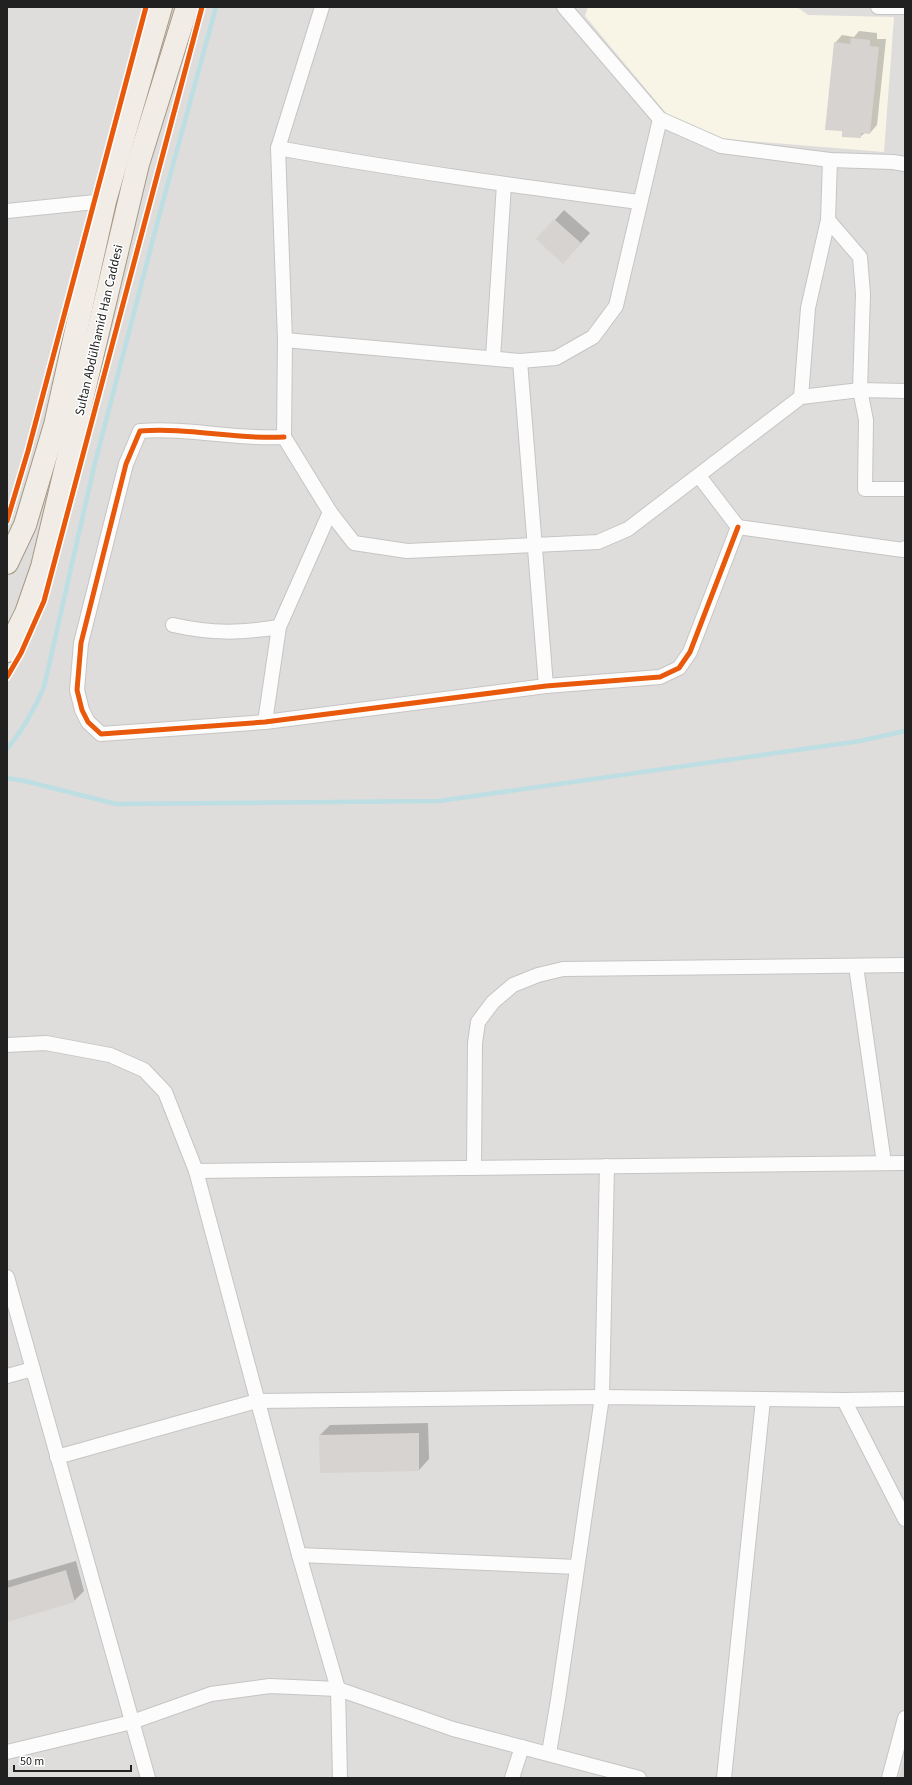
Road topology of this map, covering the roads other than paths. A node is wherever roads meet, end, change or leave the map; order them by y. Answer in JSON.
{"nodes":[{"id":1,"x":161,"y":7,"type":"edge"},
{"id":2,"x":187,"y":7,"type":"edge"},
{"id":3,"x":322,"y":7,"type":"edge"},
{"id":4,"x":564,"y":7,"type":"edge"},
{"id":5,"x":878,"y":7,"type":"edge"},
{"id":6,"x":904,"y":7,"type":"edge"},
{"id":7,"x":660,"y":119,"type":"junction"},
{"id":8,"x":278,"y":148,"type":"junction"},
{"id":9,"x":830,"y":160,"type":"junction"},
{"id":10,"x":905,"y":164,"type":"edge"},
{"id":11,"x":504,"y":184,"type":"junction"},
{"id":12,"x":105,"y":201,"type":"junction"},
{"id":13,"x":639,"y":202,"type":"junction"},
{"id":14,"x":7,"y":211,"type":"edge"},
{"id":15,"x":828,"y":220,"type":"junction"},
{"id":16,"x":285,"y":340,"type":"junction"},
{"id":17,"x":493,"y":358,"type":"junction"},
{"id":18,"x":520,"y":361,"type":"junction"},
{"id":19,"x":860,"y":390,"type":"junction"},
{"id":20,"x":905,"y":391,"type":"edge"},
{"id":21,"x":801,"y":397,"type":"junction"},
{"id":22,"x":284,"y":437,"type":"junction"},
{"id":23,"x":700,"y":476,"type":"junction"},
{"id":24,"x":905,"y":489,"type":"edge"},
{"id":25,"x":330,"y":512,"type":"junction"},
{"id":26,"x":738,"y":527,"type":"junction"},
{"id":27,"x":534,"y":546,"type":"junction"},
{"id":28,"x":905,"y":548,"type":"edge"},
{"id":29,"x":7,"y":562,"type":"edge"},
{"id":30,"x":173,"y":625,"type":"dead end"},
{"id":31,"x":279,"y":627,"type":"junction"},
{"id":32,"x":7,"y":651,"type":"edge"},
{"id":33,"x":546,"y":686,"type":"junction"},
{"id":34,"x":265,"y":722,"type":"junction"},
{"id":35,"x":905,"y":965,"type":"edge"},
{"id":36,"x":856,"y":966,"type":"junction"},
{"id":37,"x":7,"y":1045,"type":"edge"},
{"id":38,"x":884,"y":1163,"type":"junction"},
{"id":39,"x":905,"y":1163,"type":"edge"},
{"id":40,"x":607,"y":1166,"type":"junction"},
{"id":41,"x":474,"y":1168,"type":"junction"},
{"id":42,"x":196,"y":1171,"type":"junction"},
{"id":43,"x":7,"y":1277,"type":"edge"},
{"id":44,"x":33,"y":1369,"type":"junction"},
{"id":45,"x":7,"y":1376,"type":"edge"},
{"id":46,"x":602,"y":1397,"type":"junction"},
{"id":47,"x":905,"y":1398,"type":"edge"},
{"id":48,"x":763,"y":1400,"type":"junction"},
{"id":49,"x":844,"y":1400,"type":"junction"},
{"id":50,"x":257,"y":1401,"type":"junction"},
{"id":51,"x":57,"y":1457,"type":"junction"},
{"id":52,"x":905,"y":1519,"type":"edge"},
{"id":53,"x":299,"y":1555,"type":"junction"},
{"id":54,"x":577,"y":1567,"type":"junction"},
{"id":55,"x":338,"y":1689,"type":"junction"},
{"id":56,"x":905,"y":1718,"type":"edge"},
{"id":57,"x":132,"y":1722,"type":"junction"},
{"id":58,"x":522,"y":1747,"type":"junction"},
{"id":59,"x":7,"y":1752,"type":"edge"},
{"id":60,"x":549,"y":1753,"type":"junction"},
{"id":61,"x":148,"y":1778,"type":"edge"},
{"id":62,"x":340,"y":1778,"type":"edge"},
{"id":63,"x":512,"y":1778,"type":"edge"},
{"id":64,"x":639,"y":1778,"type":"edge"},
{"id":65,"x":724,"y":1778,"type":"edge"},
{"id":66,"x":889,"y":1778,"type":"edge"}],
"edges":[{"from":1,"to":12,"type":"main road","name":"Sultan Abdülhamid Han Caddesi"},
{"from":2,"to":32,"type":"main road","name":"Sultan Abdülhamid Han Caddesi"},
{"from":3,"to":8,"type":"street"},
{"from":4,"to":7,"type":"street"},
{"from":5,"to":6,"type":"street"},
{"from":7,"to":9,"type":"street"},
{"from":7,"to":13,"type":"street"},
{"from":8,"to":11,"type":"street"},
{"from":8,"to":16,"type":"street"},
{"from":9,"to":10,"type":"street"},
{"from":9,"to":15,"type":"street"},
{"from":11,"to":13,"type":"street"},
{"from":11,"to":17,"type":"street"},
{"from":12,"to":14,"type":"street"},
{"from":12,"to":29,"type":"main road","name":"Sultan Abdülhamid Han Caddesi"},
{"from":13,"to":18,"type":"street"},
{"from":15,"to":19,"type":"street"},
{"from":15,"to":21,"type":"street"},
{"from":16,"to":17,"type":"street"},
{"from":16,"to":22,"type":"street"},
{"from":17,"to":18,"type":"street"},
{"from":18,"to":27,"type":"street"},
{"from":19,"to":20,"type":"street"},
{"from":19,"to":21,"type":"street"},
{"from":19,"to":24,"type":"street"},
{"from":21,"to":23,"type":"street"},
{"from":22,"to":25,"type":"street"},
{"from":22,"to":34,"type":"street"},
{"from":23,"to":26,"type":"street"},
{"from":23,"to":27,"type":"street"},
{"from":25,"to":27,"type":"street"},
{"from":25,"to":31,"type":"street"},
{"from":26,"to":28,"type":"street"},
{"from":26,"to":33,"type":"street"},
{"from":27,"to":33,"type":"street"},
{"from":30,"to":31,"type":"street"},
{"from":31,"to":34,"type":"street"},
{"from":33,"to":34,"type":"street"},
{"from":35,"to":36,"type":"street"},
{"from":36,"to":38,"type":"street"},
{"from":36,"to":41,"type":"street"},
{"from":37,"to":42,"type":"street"},
{"from":38,"to":39,"type":"street"},
{"from":38,"to":40,"type":"street"},
{"from":40,"to":41,"type":"street"},
{"from":40,"to":46,"type":"street"},
{"from":41,"to":42,"type":"street"},
{"from":42,"to":50,"type":"street"},
{"from":43,"to":44,"type":"street"},
{"from":44,"to":45,"type":"street"},
{"from":44,"to":51,"type":"street"},
{"from":46,"to":48,"type":"street"},
{"from":46,"to":50,"type":"street"},
{"from":46,"to":54,"type":"street"},
{"from":47,"to":49,"type":"street"},
{"from":48,"to":49,"type":"street"},
{"from":48,"to":65,"type":"street"},
{"from":49,"to":52,"type":"street"},
{"from":50,"to":51,"type":"street"},
{"from":50,"to":53,"type":"street"},
{"from":51,"to":57,"type":"street"},
{"from":53,"to":54,"type":"street"},
{"from":53,"to":55,"type":"street"},
{"from":54,"to":60,"type":"street"},
{"from":55,"to":57,"type":"street"},
{"from":55,"to":58,"type":"street"},
{"from":55,"to":62,"type":"street"},
{"from":56,"to":66,"type":"street"},
{"from":57,"to":59,"type":"street"},
{"from":57,"to":61,"type":"street"},
{"from":58,"to":60,"type":"street"},
{"from":58,"to":63,"type":"street"},
{"from":60,"to":64,"type":"street"}]}
